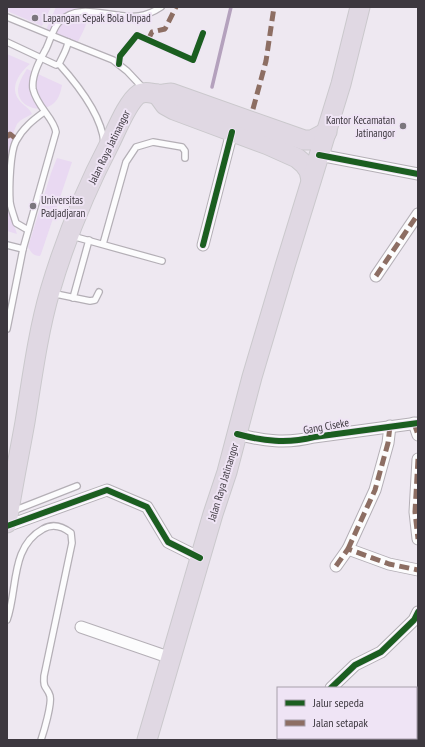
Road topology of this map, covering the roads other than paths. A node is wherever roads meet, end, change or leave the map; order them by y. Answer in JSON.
{"nodes":[{"id":1,"x":161,"y":7,"type":"edge"},
{"id":2,"x":360,"y":7,"type":"edge"},
{"id":3,"x":7,"y":17,"type":"edge"},
{"id":4,"x":52,"y":35,"type":"junction"},
{"id":5,"x":7,"y":42,"type":"edge"},
{"id":6,"x":68,"y":42,"type":"junction"},
{"id":7,"x":41,"y":58,"type":"junction"},
{"id":8,"x":58,"y":64,"type":"junction"},
{"id":9,"x":152,"y":93,"type":"junction"},
{"id":10,"x":44,"y":112,"type":"junction"},
{"id":11,"x":232,"y":132,"type":"junction"},
{"id":12,"x":327,"y":132,"type":"junction"},
{"id":13,"x":105,"y":153,"type":"junction"},
{"id":14,"x":320,"y":155,"type":"junction"},
{"id":15,"x":185,"y":158,"type":"dead end"},
{"id":16,"x":418,"y":174,"type":"edge"},
{"id":17,"x":311,"y":180,"type":"junction"},
{"id":18,"x":418,"y":214,"type":"edge"},
{"id":19,"x":28,"y":230,"type":"junction"},
{"id":20,"x":68,"y":234,"type":"junction"},
{"id":21,"x":89,"y":240,"type":"junction"},
{"id":22,"x":103,"y":244,"type":"junction"},
{"id":23,"x":7,"y":245,"type":"edge"},
{"id":24,"x":203,"y":245,"type":"dead end"},
{"id":25,"x":23,"y":249,"type":"junction"},
{"id":26,"x":162,"y":261,"type":"dead end"},
{"id":27,"x":376,"y":276,"type":"dead end"},
{"id":28,"x":99,"y":292,"type":"dead end"},
{"id":29,"x":49,"y":293,"type":"junction"},
{"id":30,"x":73,"y":298,"type":"junction"},
{"id":31,"x":7,"y":329,"type":"edge"},
{"id":32,"x":416,"y":423,"type":"edge"},
{"id":33,"x":390,"y":426,"type":"junction"},
{"id":34,"x":237,"y":434,"type":"junction"},
{"id":35,"x":418,"y":435,"type":"edge"},
{"id":36,"x":418,"y":459,"type":"edge"},
{"id":37,"x":78,"y":486,"type":"dead end"},
{"id":38,"x":8,"y":520,"type":"edge"},
{"id":39,"x":418,"y":539,"type":"edge"},
{"id":40,"x":348,"y":549,"type":"junction"},
{"id":41,"x":200,"y":558,"type":"junction"},
{"id":42,"x":336,"y":566,"type":"dead end"},
{"id":43,"x":418,"y":570,"type":"edge"},
{"id":44,"x":418,"y":612,"type":"edge"},
{"id":45,"x":7,"y":620,"type":"edge"},
{"id":46,"x":81,"y":627,"type":"dead end"},
{"id":47,"x":172,"y":658,"type":"junction"},
{"id":48,"x":333,"y":687,"type":"edge"},
{"id":49,"x":42,"y":740,"type":"edge"},
{"id":50,"x":147,"y":740,"type":"edge"}],
"edges":[{"from":1,"to":4,"type":"lane"},
{"from":2,"to":12,"type":"highway","name":"Jalan Raya Jatinangor"},
{"from":3,"to":4,"type":"lane"},
{"from":4,"to":6,"type":"lane"},
{"from":4,"to":7,"type":"lane"},
{"from":5,"to":7,"type":"lane"},
{"from":6,"to":8,"type":"lane"},
{"from":6,"to":9,"type":"lane"},
{"from":7,"to":8,"type":"lane"},
{"from":7,"to":10,"type":"lane"},
{"from":8,"to":13,"type":"lane"},
{"from":9,"to":11,"type":"highway"},
{"from":9,"to":12,"type":"highway"},
{"from":9,"to":13,"type":"highway","name":"Jalan Raya Jatinangor"},
{"from":10,"to":19,"type":"lane"},
{"from":10,"to":19,"type":"lane"},
{"from":11,"to":17,"type":"highway"},
{"from":11,"to":24,"type":"street"},
{"from":12,"to":14,"type":"highway","name":"Jalan Raya Jatinangor"},
{"from":13,"to":20,"type":"highway","name":"Jalan Raya Jatinangor"},
{"from":14,"to":16,"type":"street"},
{"from":14,"to":17,"type":"highway","name":"Jalan Raya Jatinangor"},
{"from":15,"to":22,"type":"lane"},
{"from":17,"to":34,"type":"highway","name":"Jalan Raya Jatinangor"},
{"from":18,"to":27,"type":"street"},
{"from":19,"to":25,"type":"lane"},
{"from":20,"to":21,"type":"lane"},
{"from":20,"to":29,"type":"highway","name":"Jalan Raya Jatinangor"},
{"from":21,"to":22,"type":"lane"},
{"from":21,"to":30,"type":"lane"},
{"from":22,"to":26,"type":"lane"},
{"from":23,"to":25,"type":"lane"},
{"from":25,"to":31,"type":"lane"},
{"from":28,"to":30,"type":"lane"},
{"from":29,"to":30,"type":"lane"},
{"from":29,"to":38,"type":"highway","name":"Jalan Raya Jatinangor"},
{"from":32,"to":33,"type":"street","name":"Gang Ciseke"},
{"from":32,"to":35,"type":"street"},
{"from":33,"to":34,"type":"street","name":"Gang Ciseke"},
{"from":33,"to":40,"type":"street"},
{"from":34,"to":41,"type":"highway","name":"Jalan Raya Jatinangor"},
{"from":36,"to":39,"type":"street"},
{"from":37,"to":38,"type":"lane"},
{"from":38,"to":41,"type":"street"},
{"from":40,"to":42,"type":"street"},
{"from":40,"to":43,"type":"street"},
{"from":41,"to":47,"type":"highway","name":"Jalan Raya Jatinangor"},
{"from":44,"to":48,"type":"street"},
{"from":45,"to":49,"type":"lane"},
{"from":46,"to":47,"type":"street"},
{"from":47,"to":50,"type":"highway","name":"Jalan Raya Jatinangor"}]}
